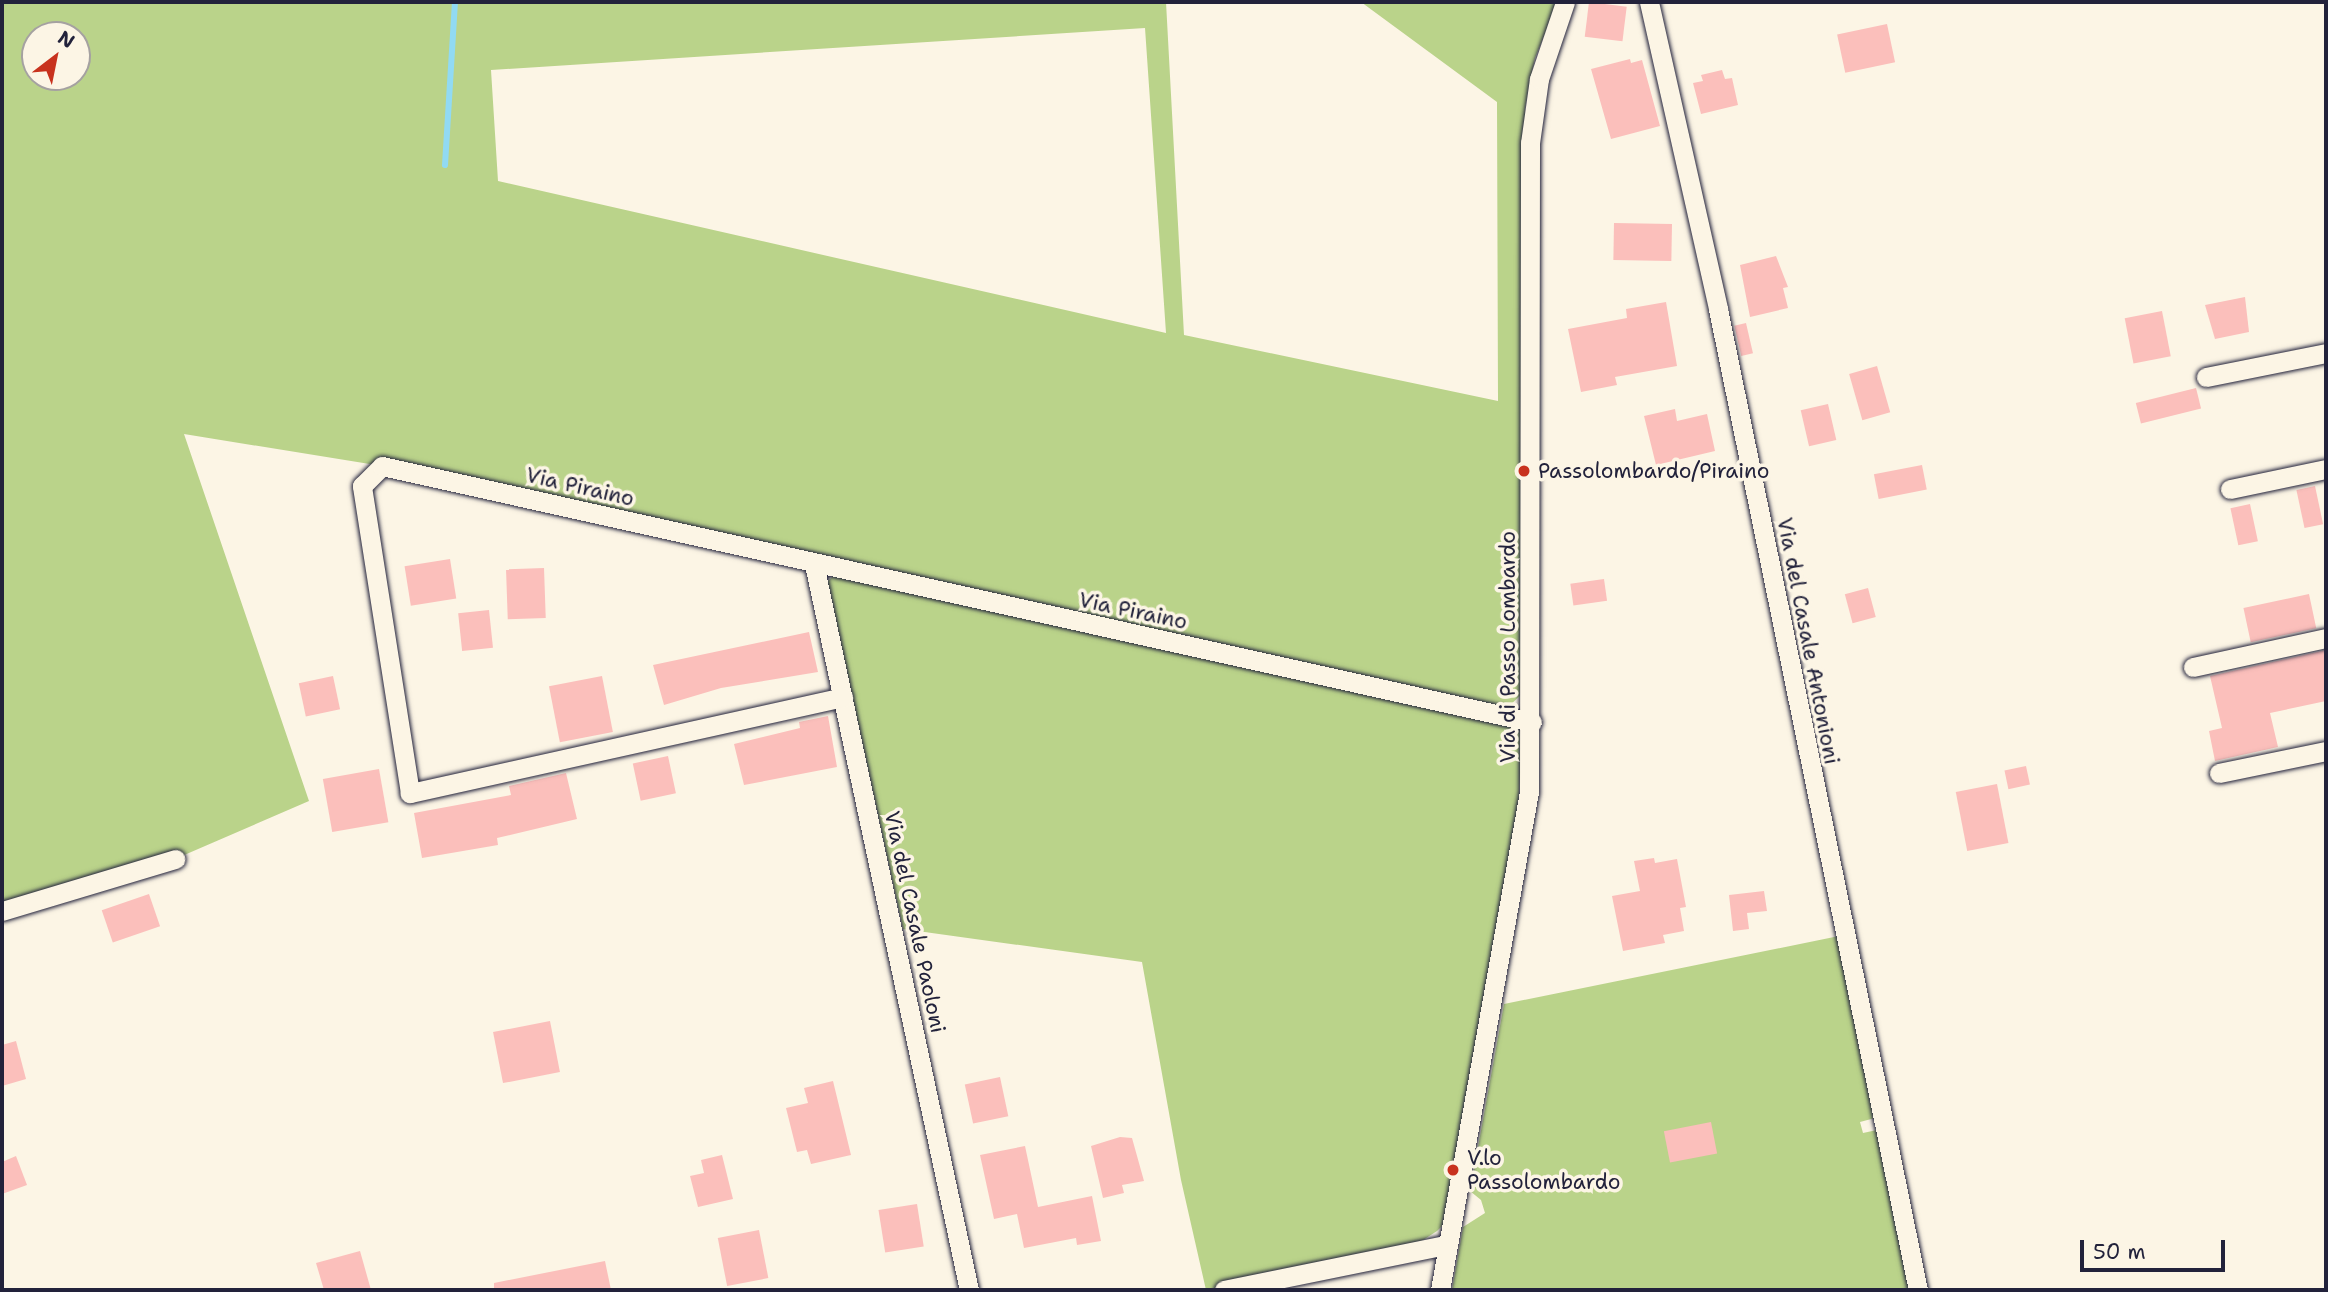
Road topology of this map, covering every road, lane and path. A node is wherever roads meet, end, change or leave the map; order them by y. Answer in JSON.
{"nodes":[{"id":1,"x":1565,"y":2,"type":"edge"},
{"id":2,"x":1650,"y":2,"type":"edge"},
{"id":3,"x":2326,"y":353,"type":"edge"},
{"id":4,"x":2206,"y":377,"type":"dead end"},
{"id":5,"x":2326,"y":469,"type":"edge"},
{"id":6,"x":2230,"y":489,"type":"dead end"},
{"id":7,"x":814,"y":564,"type":"junction"},
{"id":8,"x":2326,"y":638,"type":"edge"},
{"id":9,"x":2193,"y":667,"type":"dead end"},
{"id":10,"x":843,"y":696,"type":"junction"},
{"id":11,"x":1532,"y":722,"type":"junction"},
{"id":12,"x":2326,"y":751,"type":"edge"},
{"id":13,"x":2219,"y":773,"type":"dead end"},
{"id":14,"x":175,"y":859,"type":"dead end"},
{"id":15,"x":2,"y":911,"type":"edge"},
{"id":16,"x":1447,"y":1245,"type":"junction"},
{"id":17,"x":969,"y":1290,"type":"edge"},
{"id":18,"x":1224,"y":1290,"type":"edge"},
{"id":19,"x":1440,"y":1290,"type":"edge"},
{"id":20,"x":1917,"y":1290,"type":"edge"}],
"edges":[{"from":1,"to":11,"type":"street","name":"Via di Passo Lombardo"},
{"from":2,"to":20,"type":"street","name":"Via del Casale Antonioni"},
{"from":3,"to":4,"type":"street"},
{"from":5,"to":6,"type":"street"},
{"from":7,"to":10,"type":"street","name":"Via del Casale Paoloni"},
{"from":7,"to":10,"type":"street","name":"Via Piraino"},
{"from":7,"to":11,"type":"street","name":"Via Piraino"},
{"from":8,"to":9,"type":"street"},
{"from":10,"to":17,"type":"street","name":"Via del Casale Paoloni"},
{"from":11,"to":16,"type":"street","name":"Via di Passo Lombardo"},
{"from":12,"to":13,"type":"street"},
{"from":14,"to":15,"type":"street"},
{"from":16,"to":18,"type":"street"},
{"from":16,"to":19,"type":"street","name":"Via di Passo Lombardo"}]}
